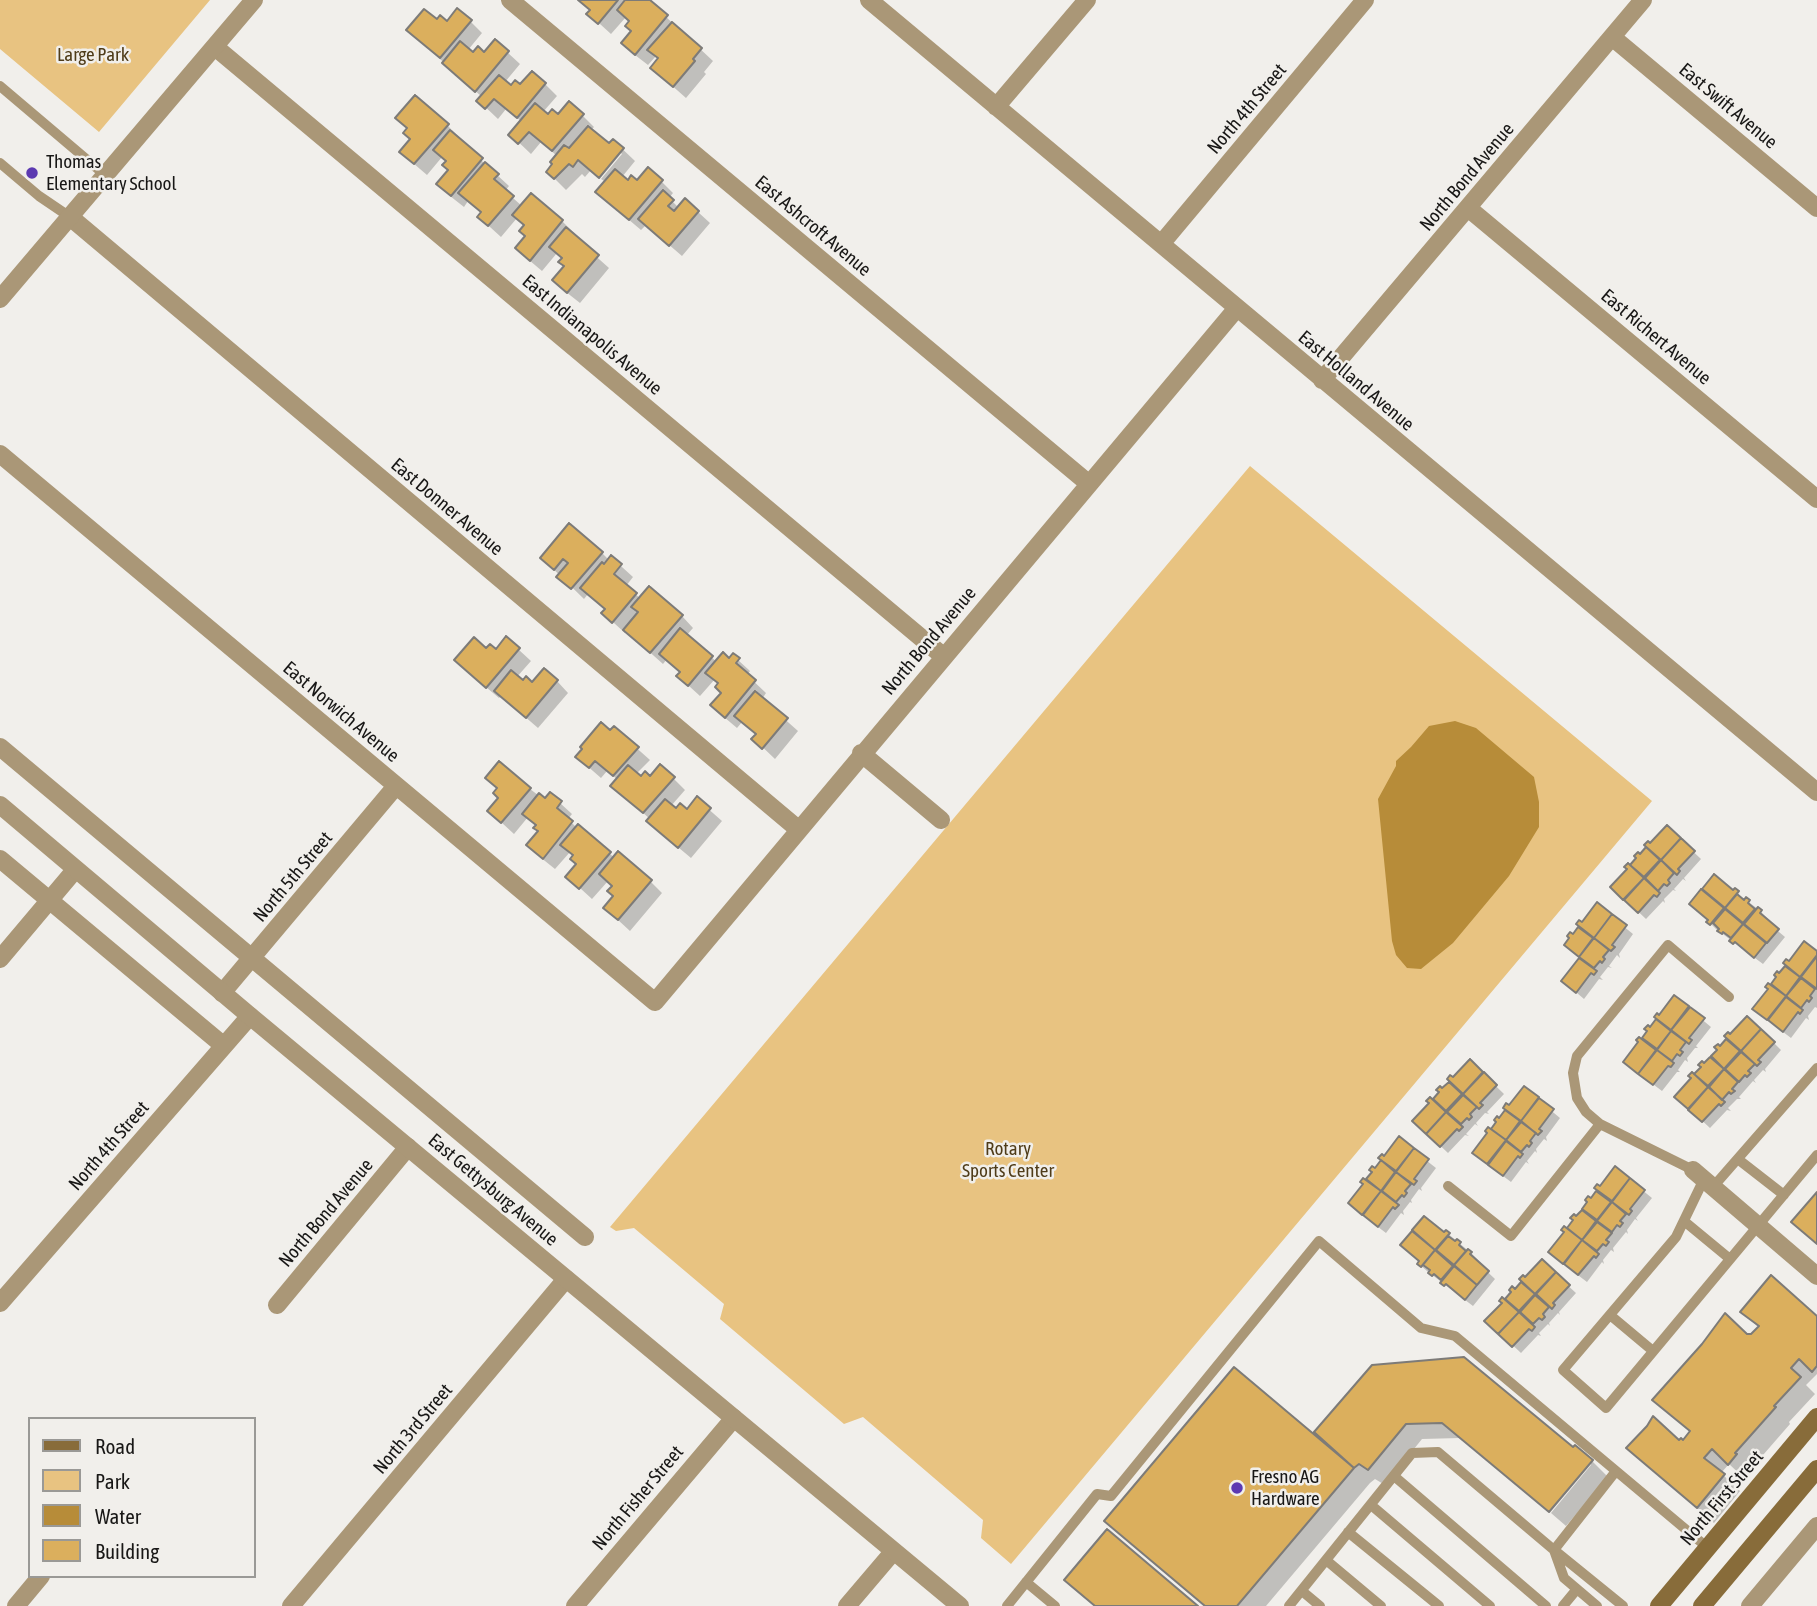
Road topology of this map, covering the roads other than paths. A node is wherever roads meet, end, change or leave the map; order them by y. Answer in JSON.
{"nodes":[{"id":1,"x":254,"y":0,"type":"edge"},
{"id":2,"x":510,"y":0,"type":"edge"},
{"id":3,"x":869,"y":0,"type":"edge"},
{"id":4,"x":1087,"y":0,"type":"edge"},
{"id":5,"x":1365,"y":0,"type":"edge"},
{"id":6,"x":1643,"y":0,"type":"edge"},
{"id":7,"x":1612,"y":37,"type":"junction"},
{"id":8,"x":215,"y":47,"type":"junction"},
{"id":9,"x":0,"y":86,"type":"edge"},
{"id":10,"x":996,"y":107,"type":"junction"},
{"id":11,"x":0,"y":163,"type":"edge"},
{"id":12,"x":105,"y":175,"type":"junction"},
{"id":13,"x":1468,"y":208,"type":"junction"},
{"id":14,"x":1817,"y":208,"type":"edge"},
{"id":15,"x":69,"y":217,"type":"junction"},
{"id":16,"x":1161,"y":244,"type":"junction"},
{"id":17,"x":0,"y":299,"type":"edge"},
{"id":18,"x":1237,"y":308,"type":"junction"},
{"id":19,"x":1322,"y":380,"type":"junction"},
{"id":20,"x":0,"y":454,"type":"edge"},
{"id":21,"x":1088,"y":483,"type":"junction"},
{"id":22,"x":1817,"y":499,"type":"edge"},
{"id":23,"x":943,"y":656,"type":"junction"},
{"id":24,"x":0,"y":747,"type":"edge"},
{"id":25,"x":861,"y":754,"type":"junction"},
{"id":26,"x":396,"y":786,"type":"junction"},
{"id":27,"x":1817,"y":792,"type":"edge"},
{"id":28,"x":0,"y":805,"type":"edge"},
{"id":29,"x":941,"y":820,"type":"dead end"},
{"id":30,"x":798,"y":829,"type":"junction"},
{"id":31,"x":0,"y":859,"type":"edge"},
{"id":32,"x":75,"y":870,"type":"junction"},
{"id":33,"x":50,"y":900,"type":"junction"},
{"id":34,"x":0,"y":959,"type":"edge"},
{"id":35,"x":252,"y":959,"type":"junction"},
{"id":36,"x":222,"y":993,"type":"junction"},
{"id":37,"x":1729,"y":997,"type":"dead end"},
{"id":38,"x":655,"y":1002,"type":"joint"},
{"id":39,"x":250,"y":1016,"type":"junction"},
{"id":40,"x":224,"y":1046,"type":"junction"},
{"id":41,"x":1817,"y":1068,"type":"edge"},
{"id":42,"x":1600,"y":1124,"type":"junction"},
{"id":43,"x":408,"y":1146,"type":"junction"},
{"id":44,"x":1817,"y":1155,"type":"edge"},
{"id":45,"x":1739,"y":1160,"type":"junction"},
{"id":46,"x":1703,"y":1179,"type":"junction"},
{"id":47,"x":1448,"y":1186,"type":"dead end"},
{"id":48,"x":1784,"y":1195,"type":"junction"},
{"id":49,"x":1684,"y":1221,"type":"junction"},
{"id":50,"x":1758,"y":1226,"type":"junction"},
{"id":51,"x":585,"y":1237,"type":"dead end"},
{"id":52,"x":1730,"y":1259,"type":"junction"},
{"id":53,"x":1817,"y":1276,"type":"edge"},
{"id":54,"x":566,"y":1279,"type":"junction"},
{"id":55,"x":0,"y":1303,"type":"edge"},
{"id":56,"x":277,"y":1306,"type":"dead end"},
{"id":57,"x":1610,"y":1315,"type":"junction"},
{"id":58,"x":1653,"y":1351,"type":"junction"},
{"id":59,"x":1817,"y":1417,"type":"edge"},
{"id":60,"x":734,"y":1418,"type":"junction"},
{"id":61,"x":1817,"y":1469,"type":"edge"},
{"id":62,"x":1616,"y":1471,"type":"junction"},
{"id":63,"x":1394,"y":1476,"type":"junction"},
{"id":64,"x":1371,"y":1505,"type":"junction"},
{"id":65,"x":1817,"y":1526,"type":"edge"},
{"id":66,"x":1349,"y":1532,"type":"junction"},
{"id":67,"x":1708,"y":1548,"type":"junction"},
{"id":68,"x":1554,"y":1549,"type":"junction"},
{"id":69,"x":893,"y":1552,"type":"junction"},
{"id":70,"x":1326,"y":1560,"type":"junction"},
{"id":71,"x":39,"y":1578,"type":"edge"},
{"id":72,"x":1026,"y":1582,"type":"junction"},
{"id":73,"x":1577,"y":1589,"type":"junction"},
{"id":74,"x":1302,"y":1591,"type":"junction"},
{"id":75,"x":1758,"y":1603,"type":"edge"},
{"id":76,"x":16,"y":1606,"type":"edge"},
{"id":77,"x":291,"y":1606,"type":"edge"},
{"id":78,"x":575,"y":1606,"type":"edge"},
{"id":79,"x":847,"y":1606,"type":"edge"},
{"id":80,"x":960,"y":1606,"type":"edge"},
{"id":81,"x":1007,"y":1606,"type":"edge"},
{"id":82,"x":1055,"y":1606,"type":"edge"},
{"id":83,"x":1289,"y":1606,"type":"edge"},
{"id":84,"x":1320,"y":1606,"type":"edge"},
{"id":85,"x":1381,"y":1606,"type":"edge"},
{"id":86,"x":1439,"y":1606,"type":"edge"},
{"id":87,"x":1490,"y":1606,"type":"edge"},
{"id":88,"x":1546,"y":1606,"type":"edge"},
{"id":89,"x":1563,"y":1606,"type":"edge"},
{"id":90,"x":1597,"y":1606,"type":"edge"},
{"id":91,"x":1623,"y":1606,"type":"edge"},
{"id":92,"x":1660,"y":1606,"type":"edge"},
{"id":93,"x":1702,"y":1606,"type":"edge"}],
"edges":[{"from":1,"to":8,"type":"street"},
{"from":2,"to":21,"type":"street","name":"East Ashcroft Avenue"},
{"from":3,"to":10,"type":"street","name":"East Holland Avenue"},
{"from":4,"to":10,"type":"street"},
{"from":5,"to":16,"type":"street","name":"North 4th Street"},
{"from":6,"to":7,"type":"street","name":"North Bond Avenue"},
{"from":7,"to":13,"type":"street","name":"North Bond Avenue"},
{"from":7,"to":14,"type":"street","name":"East Swift Avenue"},
{"from":8,"to":12,"type":"street"},
{"from":8,"to":23,"type":"street","name":"East Indianapolis Avenue"},
{"from":9,"to":12,"type":"lane"},
{"from":10,"to":16,"type":"street","name":"East Holland Avenue"},
{"from":11,"to":15,"type":"lane"},
{"from":12,"to":15,"type":"street"},
{"from":13,"to":19,"type":"street","name":"North Bond Avenue"},
{"from":13,"to":22,"type":"street","name":"East Richert Avenue"},
{"from":15,"to":17,"type":"street"},
{"from":15,"to":30,"type":"street","name":"East Donner Avenue"},
{"from":16,"to":18,"type":"street","name":"East Holland Avenue"},
{"from":18,"to":19,"type":"street","name":"East Holland Avenue"},
{"from":18,"to":21,"type":"street","name":"North Bond Avenue"},
{"from":19,"to":27,"type":"street","name":"East Holland Avenue"},
{"from":20,"to":26,"type":"street","name":"East Norwich Avenue"},
{"from":21,"to":23,"type":"street","name":"North Bond Avenue"},
{"from":23,"to":25,"type":"street","name":"North Bond Avenue"},
{"from":24,"to":35,"type":"street","name":"East Gettysburg Avenue"},
{"from":25,"to":29,"type":"street"},
{"from":25,"to":30,"type":"street","name":"North Bond Avenue"},
{"from":26,"to":35,"type":"street","name":"North 5th Street"},
{"from":26,"to":38,"type":"street","name":"East Norwich Avenue"},
{"from":28,"to":32,"type":"street","name":"East Gettysburg Avenue"},
{"from":30,"to":38,"type":"street","name":"North Bond Avenue"},
{"from":31,"to":33,"type":"street"},
{"from":32,"to":33,"type":"street"},
{"from":32,"to":36,"type":"street","name":"East Gettysburg Avenue"},
{"from":33,"to":34,"type":"street"},
{"from":33,"to":40,"type":"street"},
{"from":35,"to":36,"type":"street","name":"North 5th Street"},
{"from":35,"to":51,"type":"street","name":"East Gettysburg Avenue"},
{"from":36,"to":39,"type":"street","name":"East Gettysburg Avenue"},
{"from":37,"to":42,"type":"lane"},
{"from":39,"to":40,"type":"street","name":"North 4th Street"},
{"from":39,"to":43,"type":"street","name":"East Gettysburg Avenue"},
{"from":40,"to":55,"type":"street","name":"North 4th Street"},
{"from":41,"to":45,"type":"lane"},
{"from":42,"to":46,"type":"lane"},
{"from":42,"to":47,"type":"lane"},
{"from":43,"to":54,"type":"street","name":"East Gettysburg Avenue"},
{"from":43,"to":56,"type":"street","name":"North Bond Avenue"},
{"from":44,"to":48,"type":"lane"},
{"from":45,"to":46,"type":"lane"},
{"from":45,"to":48,"type":"lane"},
{"from":46,"to":49,"type":"lane"},
{"from":46,"to":50,"type":"street"},
{"from":48,"to":50,"type":"lane"},
{"from":49,"to":52,"type":"lane"},
{"from":49,"to":57,"type":"lane"},
{"from":50,"to":52,"type":"lane"},
{"from":50,"to":53,"type":"street"},
{"from":52,"to":58,"type":"lane"},
{"from":54,"to":60,"type":"street","name":"East Gettysburg Avenue"},
{"from":54,"to":77,"type":"street","name":"North 3rd Street"},
{"from":57,"to":58,"type":"lane"},
{"from":57,"to":58,"type":"lane"},
{"from":59,"to":67,"type":"main road","name":"North First Street"},
{"from":60,"to":69,"type":"street","name":"East Gettysburg Avenue"},
{"from":60,"to":78,"type":"street","name":"North Fisher Street"},
{"from":61,"to":93,"type":"main road"},
{"from":62,"to":67,"type":"lane"},
{"from":62,"to":68,"type":"lane"},
{"from":62,"to":72,"type":"lane"},
{"from":63,"to":64,"type":"lane"},
{"from":63,"to":68,"type":"lane"},
{"from":63,"to":88,"type":"lane"},
{"from":64,"to":66,"type":"lane"},
{"from":64,"to":87,"type":"lane"},
{"from":65,"to":75,"type":"street"},
{"from":66,"to":70,"type":"lane"},
{"from":66,"to":86,"type":"lane"},
{"from":67,"to":92,"type":"main road","name":"North First Street"},
{"from":68,"to":73,"type":"lane"},
{"from":68,"to":91,"type":"lane"},
{"from":69,"to":79,"type":"street"},
{"from":69,"to":80,"type":"street","name":"East Gettysburg Avenue"},
{"from":70,"to":74,"type":"lane"},
{"from":70,"to":85,"type":"lane"},
{"from":71,"to":76,"type":"street"},
{"from":72,"to":81,"type":"lane"},
{"from":72,"to":82,"type":"lane"},
{"from":73,"to":89,"type":"lane"},
{"from":73,"to":90,"type":"lane"},
{"from":74,"to":83,"type":"lane"},
{"from":74,"to":84,"type":"lane"}]}
